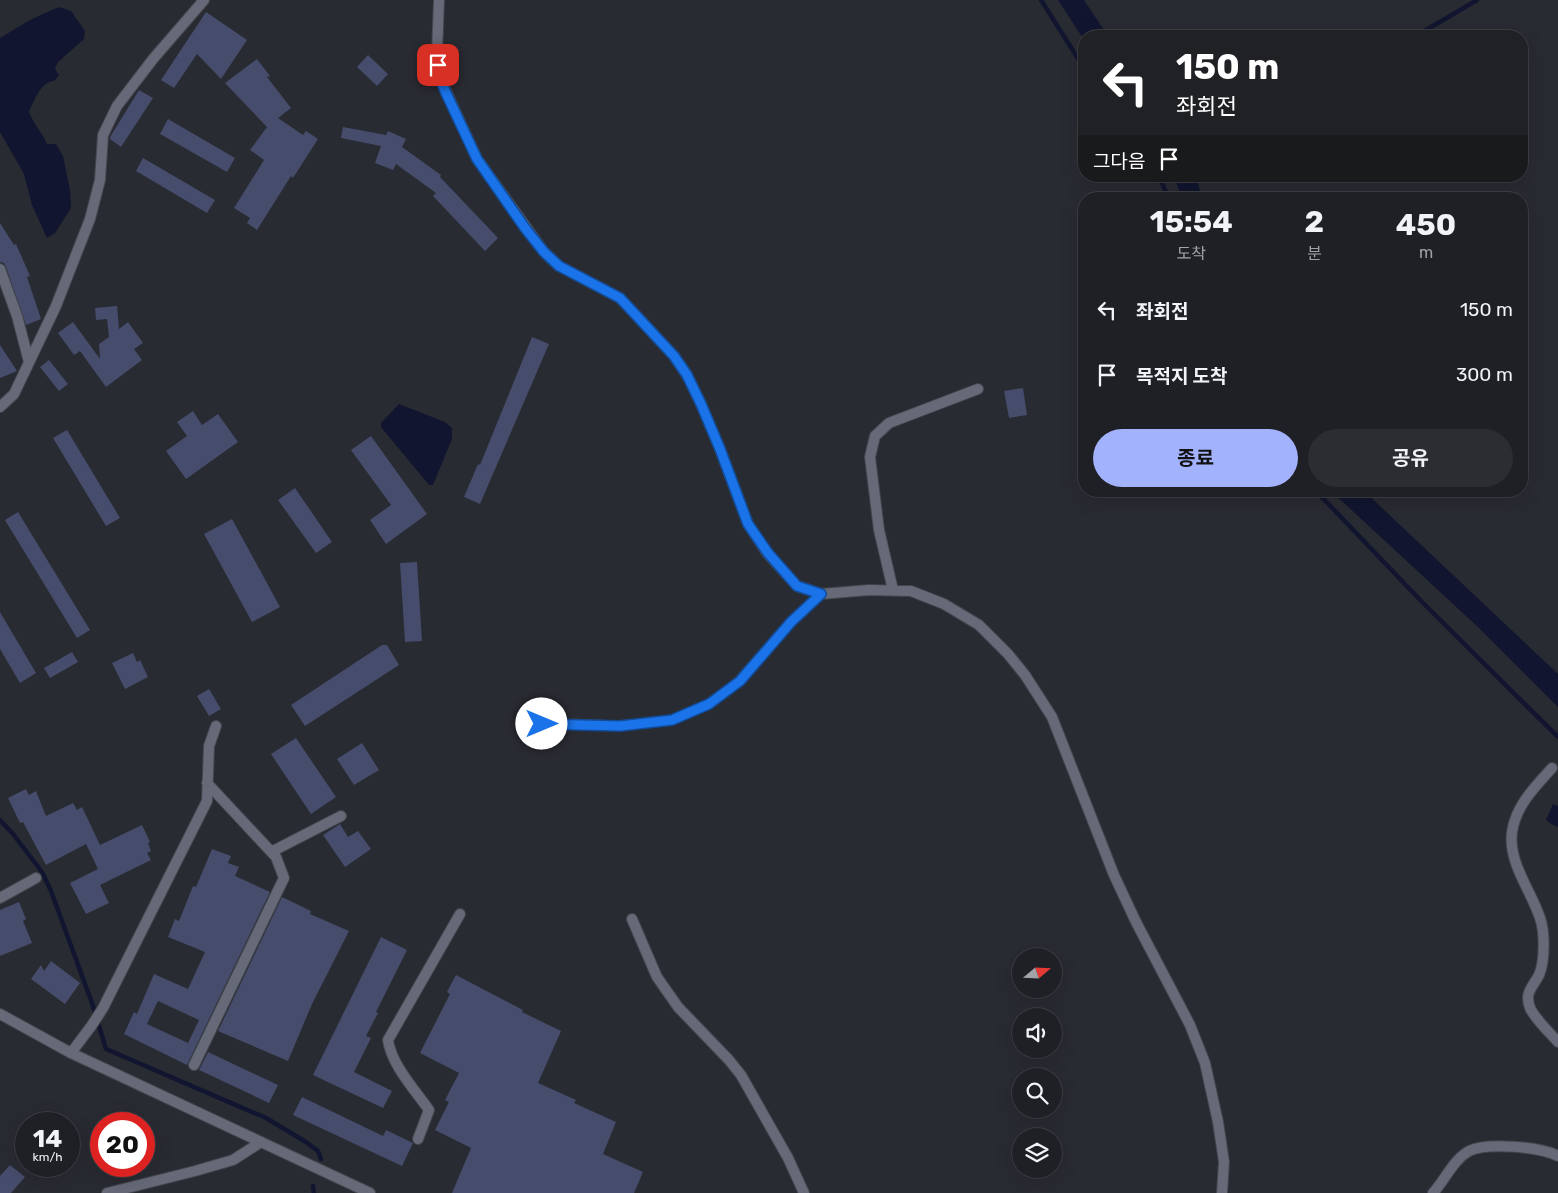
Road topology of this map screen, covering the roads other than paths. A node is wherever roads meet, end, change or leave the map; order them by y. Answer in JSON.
{"nodes":[{"id":1,"x":204,"y":0,"type":"edge"},
{"id":2,"x":439,"y":0,"type":"edge"},
{"id":3,"x":0,"y":269,"type":"edge"},
{"id":4,"x":29,"y":362,"type":"junction"},
{"id":5,"x":978,"y":389,"type":"dead end"},
{"id":6,"x":0,"y":407,"type":"edge"},
{"id":7,"x":893,"y":590,"type":"junction"},
{"id":8,"x":821,"y":594,"type":"junction"},
{"id":9,"x":526,"y":724,"type":"dead end"},
{"id":10,"x":216,"y":726,"type":"dead end"},
{"id":11,"x":1552,"y":768,"type":"dead end"},
{"id":12,"x":208,"y":783,"type":"junction"},
{"id":13,"x":341,"y":816,"type":"dead end"},
{"id":14,"x":271,"y":852,"type":"junction"},
{"id":15,"x":36,"y":878,"type":"dead end"},
{"id":16,"x":0,"y":898,"type":"edge"},
{"id":17,"x":460,"y":914,"type":"dead end"},
{"id":18,"x":632,"y":919,"type":"dead end"},
{"id":19,"x":0,"y":1014,"type":"edge"},
{"id":20,"x":1558,"y":1042,"type":"edge"},
{"id":21,"x":71,"y":1052,"type":"junction"},
{"id":22,"x":194,"y":1065,"type":"dead end"},
{"id":23,"x":418,"y":1139,"type":"dead end"},
{"id":24,"x":261,"y":1142,"type":"junction"},
{"id":25,"x":1558,"y":1156,"type":"edge"},
{"id":26,"x":107,"y":1193,"type":"edge"},
{"id":27,"x":370,"y":1193,"type":"edge"},
{"id":28,"x":804,"y":1193,"type":"edge"},
{"id":29,"x":1222,"y":1193,"type":"edge"},
{"id":30,"x":1434,"y":1193,"type":"edge"}],
"edges":[{"from":1,"to":4,"type":"street"},
{"from":2,"to":8,"type":"street"},
{"from":3,"to":4,"type":"street"},
{"from":4,"to":6,"type":"street"},
{"from":5,"to":7,"type":"street"},
{"from":7,"to":8,"type":"street"},
{"from":7,"to":29,"type":"street"},
{"from":8,"to":9,"type":"lane"},
{"from":10,"to":12,"type":"street"},
{"from":11,"to":20,"type":"street"},
{"from":12,"to":14,"type":"street"},
{"from":12,"to":21,"type":"street"},
{"from":13,"to":14,"type":"street"},
{"from":14,"to":22,"type":"street"},
{"from":15,"to":16,"type":"street"},
{"from":17,"to":23,"type":"street"},
{"from":18,"to":28,"type":"street"},
{"from":19,"to":21,"type":"street"},
{"from":21,"to":24,"type":"street"},
{"from":24,"to":26,"type":"street"},
{"from":24,"to":27,"type":"street"},
{"from":25,"to":30,"type":"street"}]}
